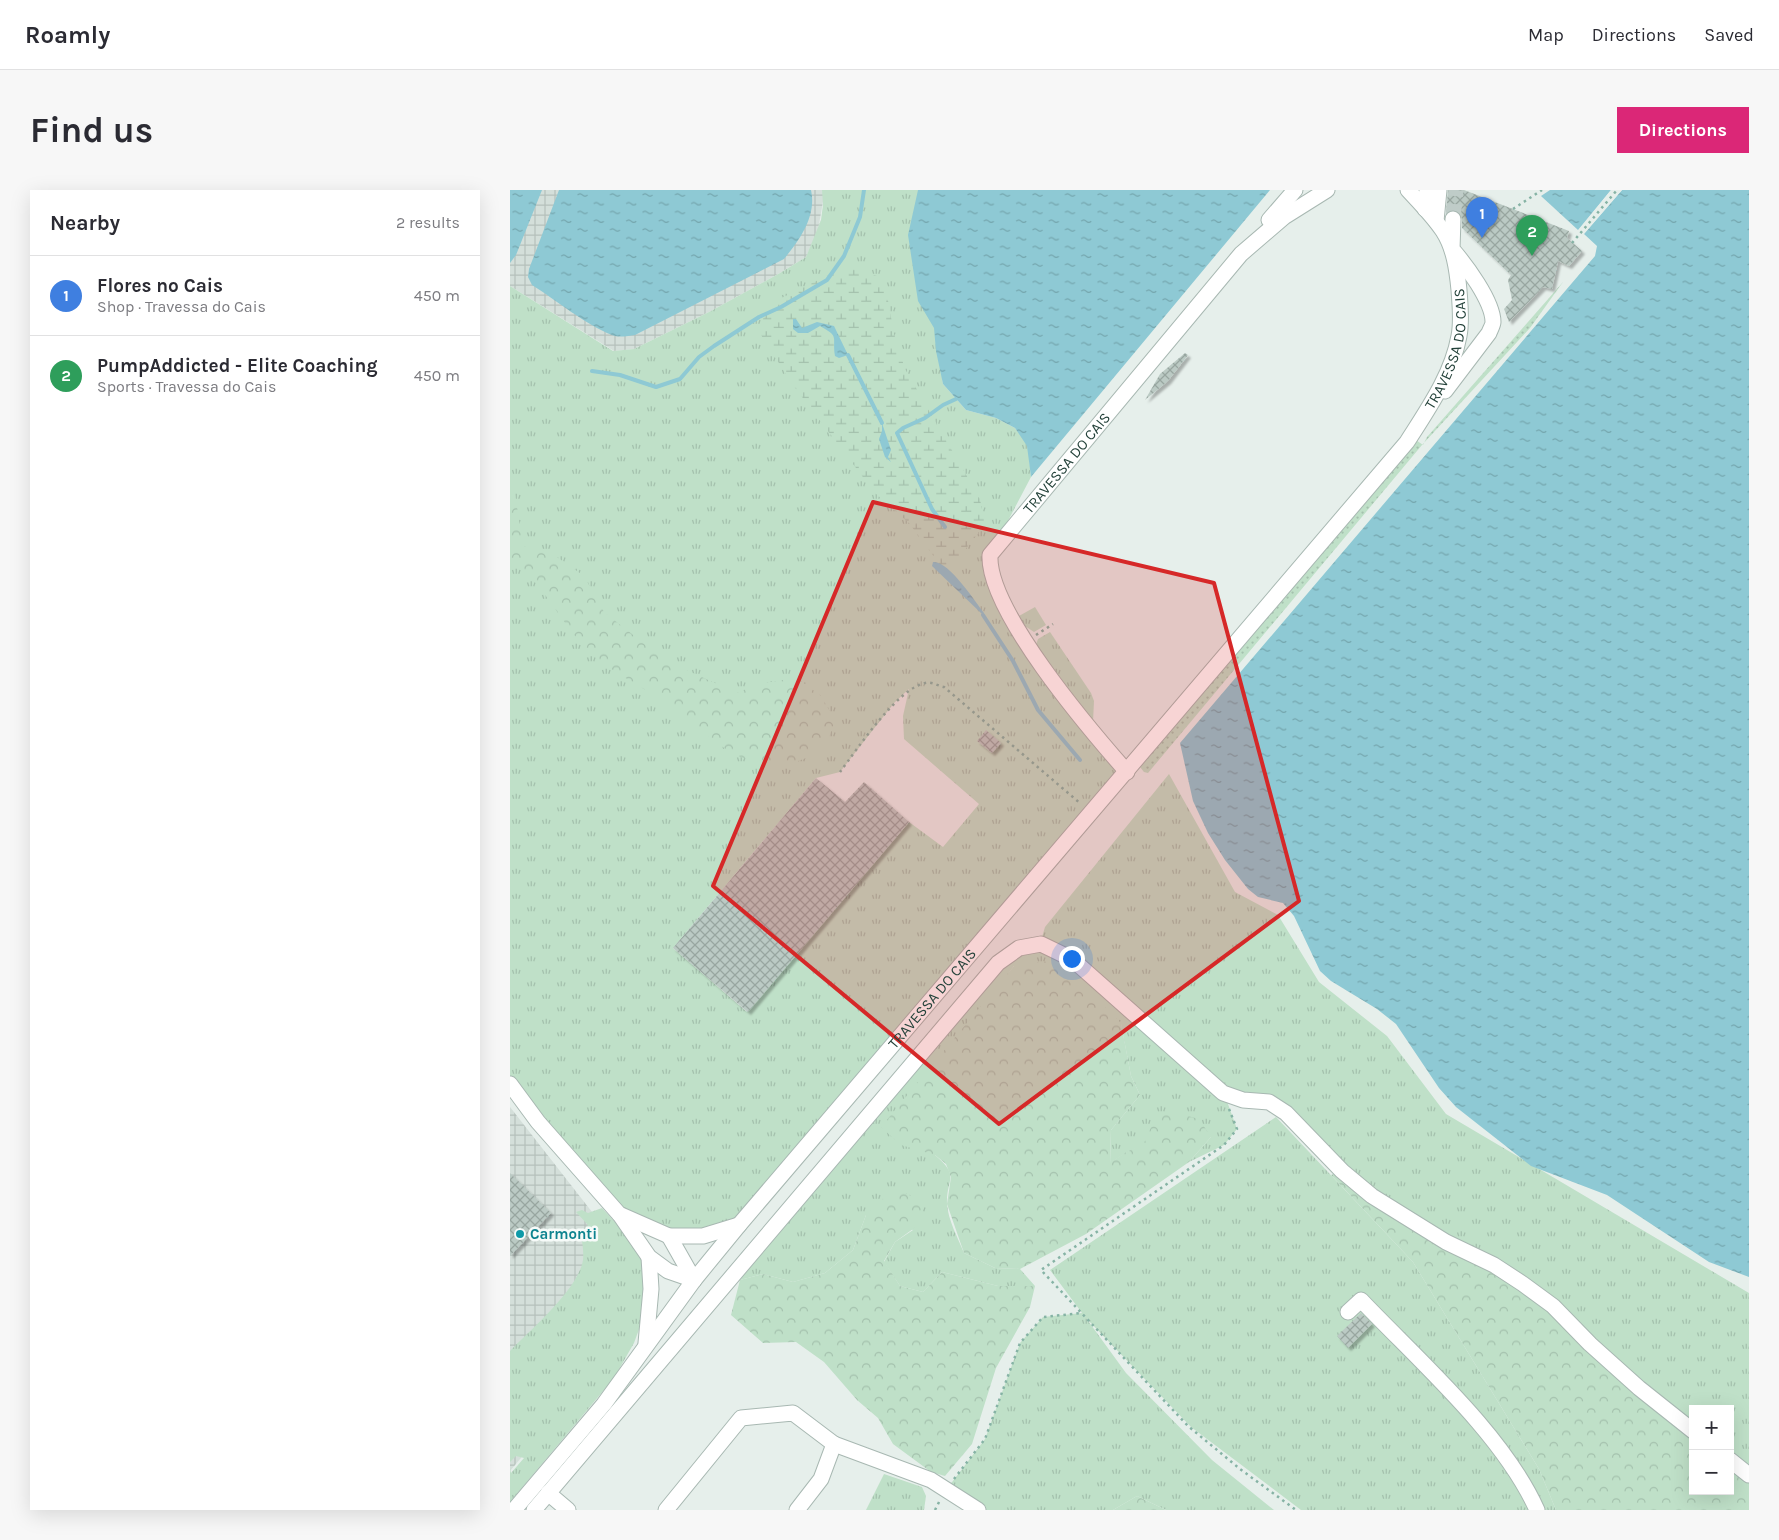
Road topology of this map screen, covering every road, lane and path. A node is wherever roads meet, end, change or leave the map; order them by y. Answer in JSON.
{"nodes":[{"id":1,"x":1295,"y":190,"type":"edge"},
{"id":2,"x":1327,"y":190,"type":"edge"},
{"id":3,"x":1439,"y":190,"type":"edge"},
{"id":4,"x":1542,"y":190,"type":"edge"},
{"id":5,"x":1617,"y":190,"type":"edge"},
{"id":6,"x":1416,"y":192,"type":"edge"},
{"id":7,"x":1513,"y":209,"type":"dead end"},
{"id":8,"x":1453,"y":219,"type":"tunnel mouth"},
{"id":9,"x":1436,"y":221,"type":"junction"},
{"id":10,"x":1572,"y":243,"type":"dead end"},
{"id":11,"x":1452,"y":249,"type":"junction"},
{"id":12,"x":1242,"y":254,"type":"junction"},
{"id":13,"x":1407,"y":442,"type":"junction"},
{"id":14,"x":1053,"y":624,"type":"dead end"},
{"id":15,"x":1026,"y":641,"type":"junction"},
{"id":16,"x":840,"y":772,"type":"dead end"},
{"id":17,"x":1127,"y":772,"type":"junction"},
{"id":18,"x":1091,"y":813,"type":"junction"},
{"id":19,"x":510,"y":1084,"type":"edge"},
{"id":20,"x":1223,"y":1093,"type":"junction"},
{"id":21,"x":619,"y":1214,"type":"junction"},
{"id":22,"x":740,"y":1225,"type":"junction"},
{"id":23,"x":669,"y":1236,"type":"junction"},
{"id":24,"x":649,"y":1257,"type":"junction"},
{"id":25,"x":694,"y":1280,"type":"junction"},
{"id":26,"x":1348,"y":1312,"type":"dead end"},
{"id":27,"x":1082,"y":1313,"type":"junction"},
{"id":28,"x":646,"y":1345,"type":"junction"},
{"id":29,"x":1689,"y":1428,"type":"edge"},
{"id":30,"x":834,"y":1444,"type":"junction"},
{"id":31,"x":1734,"y":1463,"type":"edge"},
{"id":32,"x":1749,"y":1475,"type":"edge"},
{"id":33,"x":946,"y":1490,"type":"junction"},
{"id":34,"x":548,"y":1493,"type":"junction"},
{"id":35,"x":514,"y":1510,"type":"edge"},
{"id":36,"x":534,"y":1510,"type":"edge"},
{"id":37,"x":568,"y":1510,"type":"edge"},
{"id":38,"x":666,"y":1510,"type":"edge"},
{"id":39,"x":797,"y":1510,"type":"edge"},
{"id":40,"x":935,"y":1510,"type":"edge"},
{"id":41,"x":978,"y":1510,"type":"edge"},
{"id":42,"x":1296,"y":1510,"type":"edge"},
{"id":43,"x":1537,"y":1510,"type":"edge"}],
"edges":[{"from":1,"to":12,"type":"street"},
{"from":2,"to":12,"type":"street","name":"TRAVESSA DO CAIS"},
{"from":3,"to":9,"type":"street"},
{"from":4,"to":7,"type":"path"},
{"from":5,"to":10,"type":"path"},
{"from":6,"to":9,"type":"street","name":"TRAVESSA DO CAIS"},
{"from":8,"to":11,"type":"street"},
{"from":9,"to":11,"type":"street","name":"TRAVESSA DO CAIS"},
{"from":11,"to":13,"type":"street","name":"TRAVESSA DO CAIS"},
{"from":11,"to":13,"type":"street"},
{"from":12,"to":15,"type":"street","name":"TRAVESSA DO CAIS"},
{"from":13,"to":17,"type":"street","name":"TRAVESSA DO CAIS"},
{"from":14,"to":15,"type":"path"},
{"from":15,"to":17,"type":"street","name":"TRAVESSA DO CAIS"},
{"from":16,"to":18,"type":"path"},
{"from":17,"to":18,"type":"street","name":"TRAVESSA DO CAIS"},
{"from":18,"to":22,"type":"street","name":"TRAVESSA DO CAIS"},
{"from":19,"to":21,"type":"street"},
{"from":20,"to":27,"type":"path"},
{"from":20,"to":29,"type":"street"},
{"from":20,"to":34,"type":"street"},
{"from":21,"to":23,"type":"street"},
{"from":21,"to":24,"type":"street"},
{"from":22,"to":23,"type":"street"},
{"from":22,"to":25,"type":"street","name":"TRAVESSA DO CAIS"},
{"from":23,"to":25,"type":"street"},
{"from":24,"to":25,"type":"street"},
{"from":24,"to":28,"type":"street"},
{"from":25,"to":28,"type":"street","name":"TRAVESSA DO CAIS"},
{"from":26,"to":43,"type":"street"},
{"from":27,"to":33,"type":"path"},
{"from":27,"to":42,"type":"path"},
{"from":28,"to":35,"type":"street","name":"TRAVESSA DO CAIS"},
{"from":30,"to":33,"type":"street"},
{"from":30,"to":38,"type":"street"},
{"from":30,"to":39,"type":"street"},
{"from":31,"to":32,"type":"street"},
{"from":33,"to":40,"type":"path"},
{"from":33,"to":41,"type":"street"},
{"from":34,"to":36,"type":"street"},
{"from":34,"to":37,"type":"street"}]}
